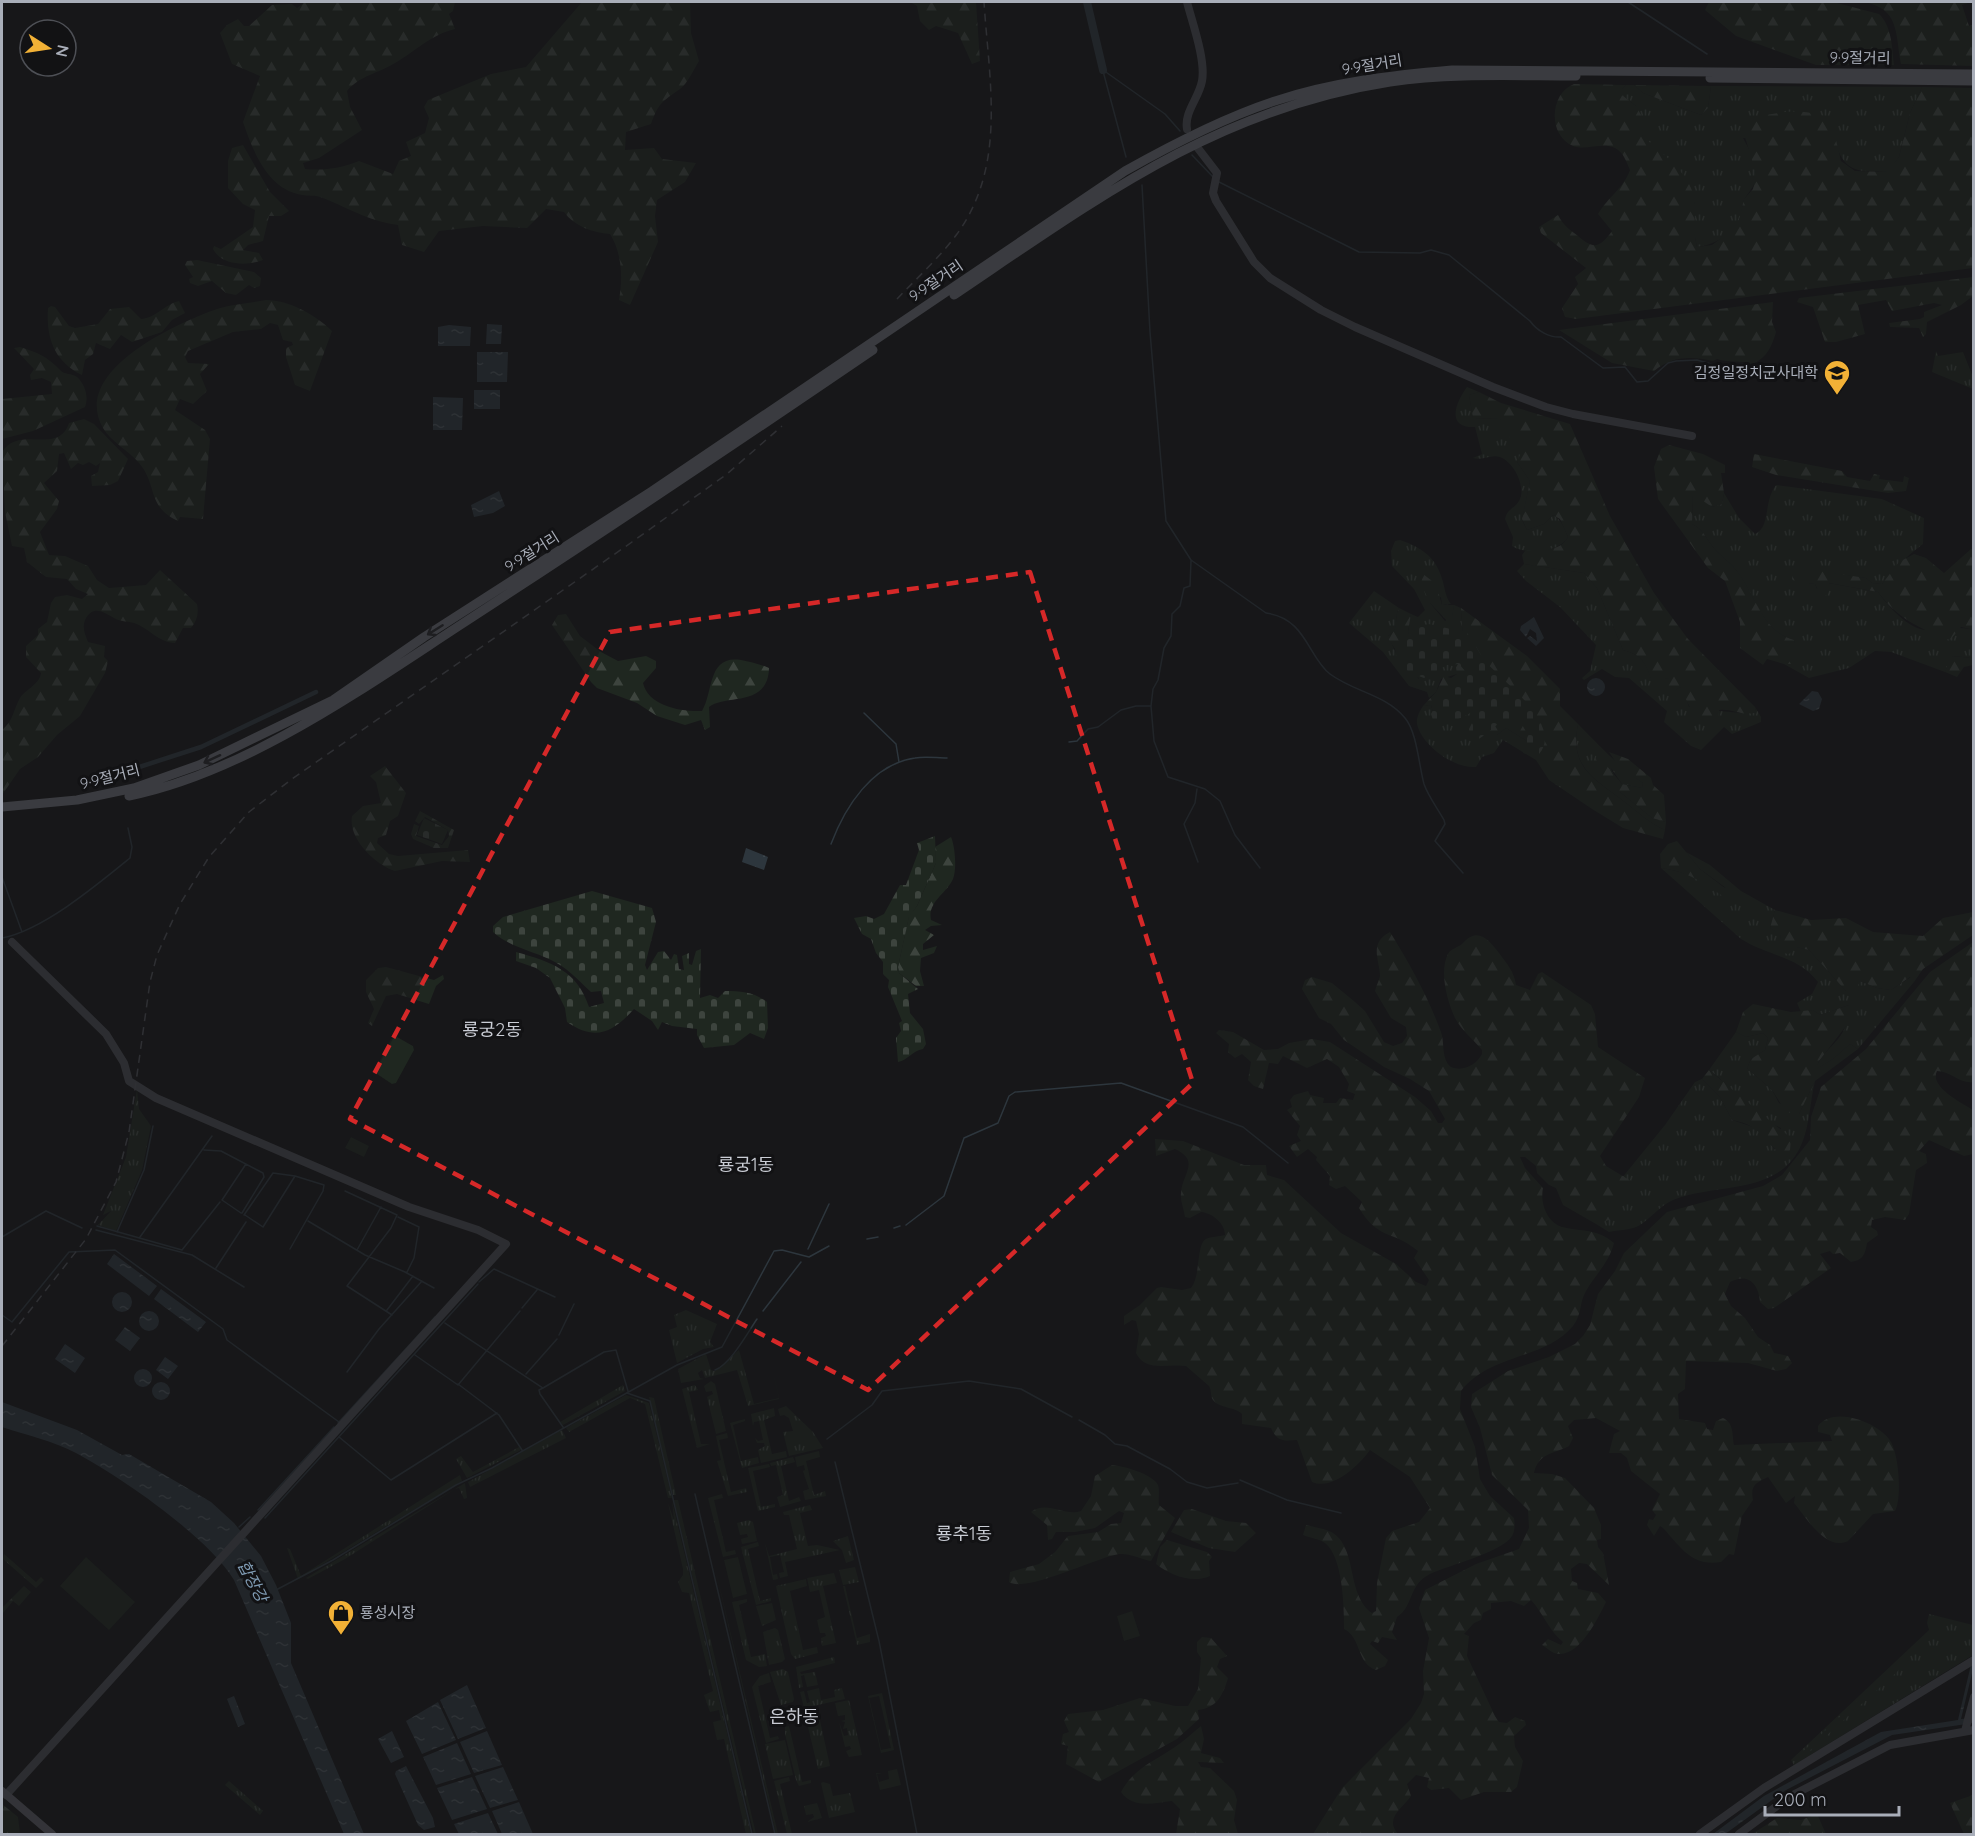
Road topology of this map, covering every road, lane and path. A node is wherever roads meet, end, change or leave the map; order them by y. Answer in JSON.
{"nodes":[{"id":1,"x":1187,"y":2,"type":"edge"},
{"id":2,"x":1974,"y":74,"type":"edge"},
{"id":3,"x":1974,"y":81,"type":"edge"},
{"id":4,"x":1187,"y":129,"type":"dead end"},
{"id":5,"x":1197,"y":147,"type":"dead end"},
{"id":6,"x":1692,"y":436,"type":"dead end"},
{"id":7,"x":2,"y":807,"type":"edge"},
{"id":8,"x":2,"y":813,"type":"edge"},
{"id":9,"x":12,"y":942,"type":"dead end"},
{"id":10,"x":1972,"y":1661,"type":"edge"},
{"id":11,"x":1974,"y":1698,"type":"edge"},
{"id":12,"x":1969,"y":1730,"type":"edge"},
{"id":13,"x":4,"y":1793,"type":"edge"},
{"id":14,"x":52,"y":1834,"type":"edge"},
{"id":15,"x":1700,"y":1834,"type":"edge"},
{"id":16,"x":1739,"y":1834,"type":"edge"}],
"edges":[{"from":1,"to":4,"type":"street"},
{"from":2,"to":7,"type":"highway","name":"9·9절거리","one_way":true},
{"from":3,"to":8,"type":"highway","name":"9·9절거리"},
{"from":5,"to":6,"type":"street"},
{"from":9,"to":13,"type":"street"},
{"from":10,"to":15,"type":"street"},
{"from":11,"to":12,"type":"street"},
{"from":12,"to":16,"type":"street"},
{"from":13,"to":14,"type":"main road"}]}
